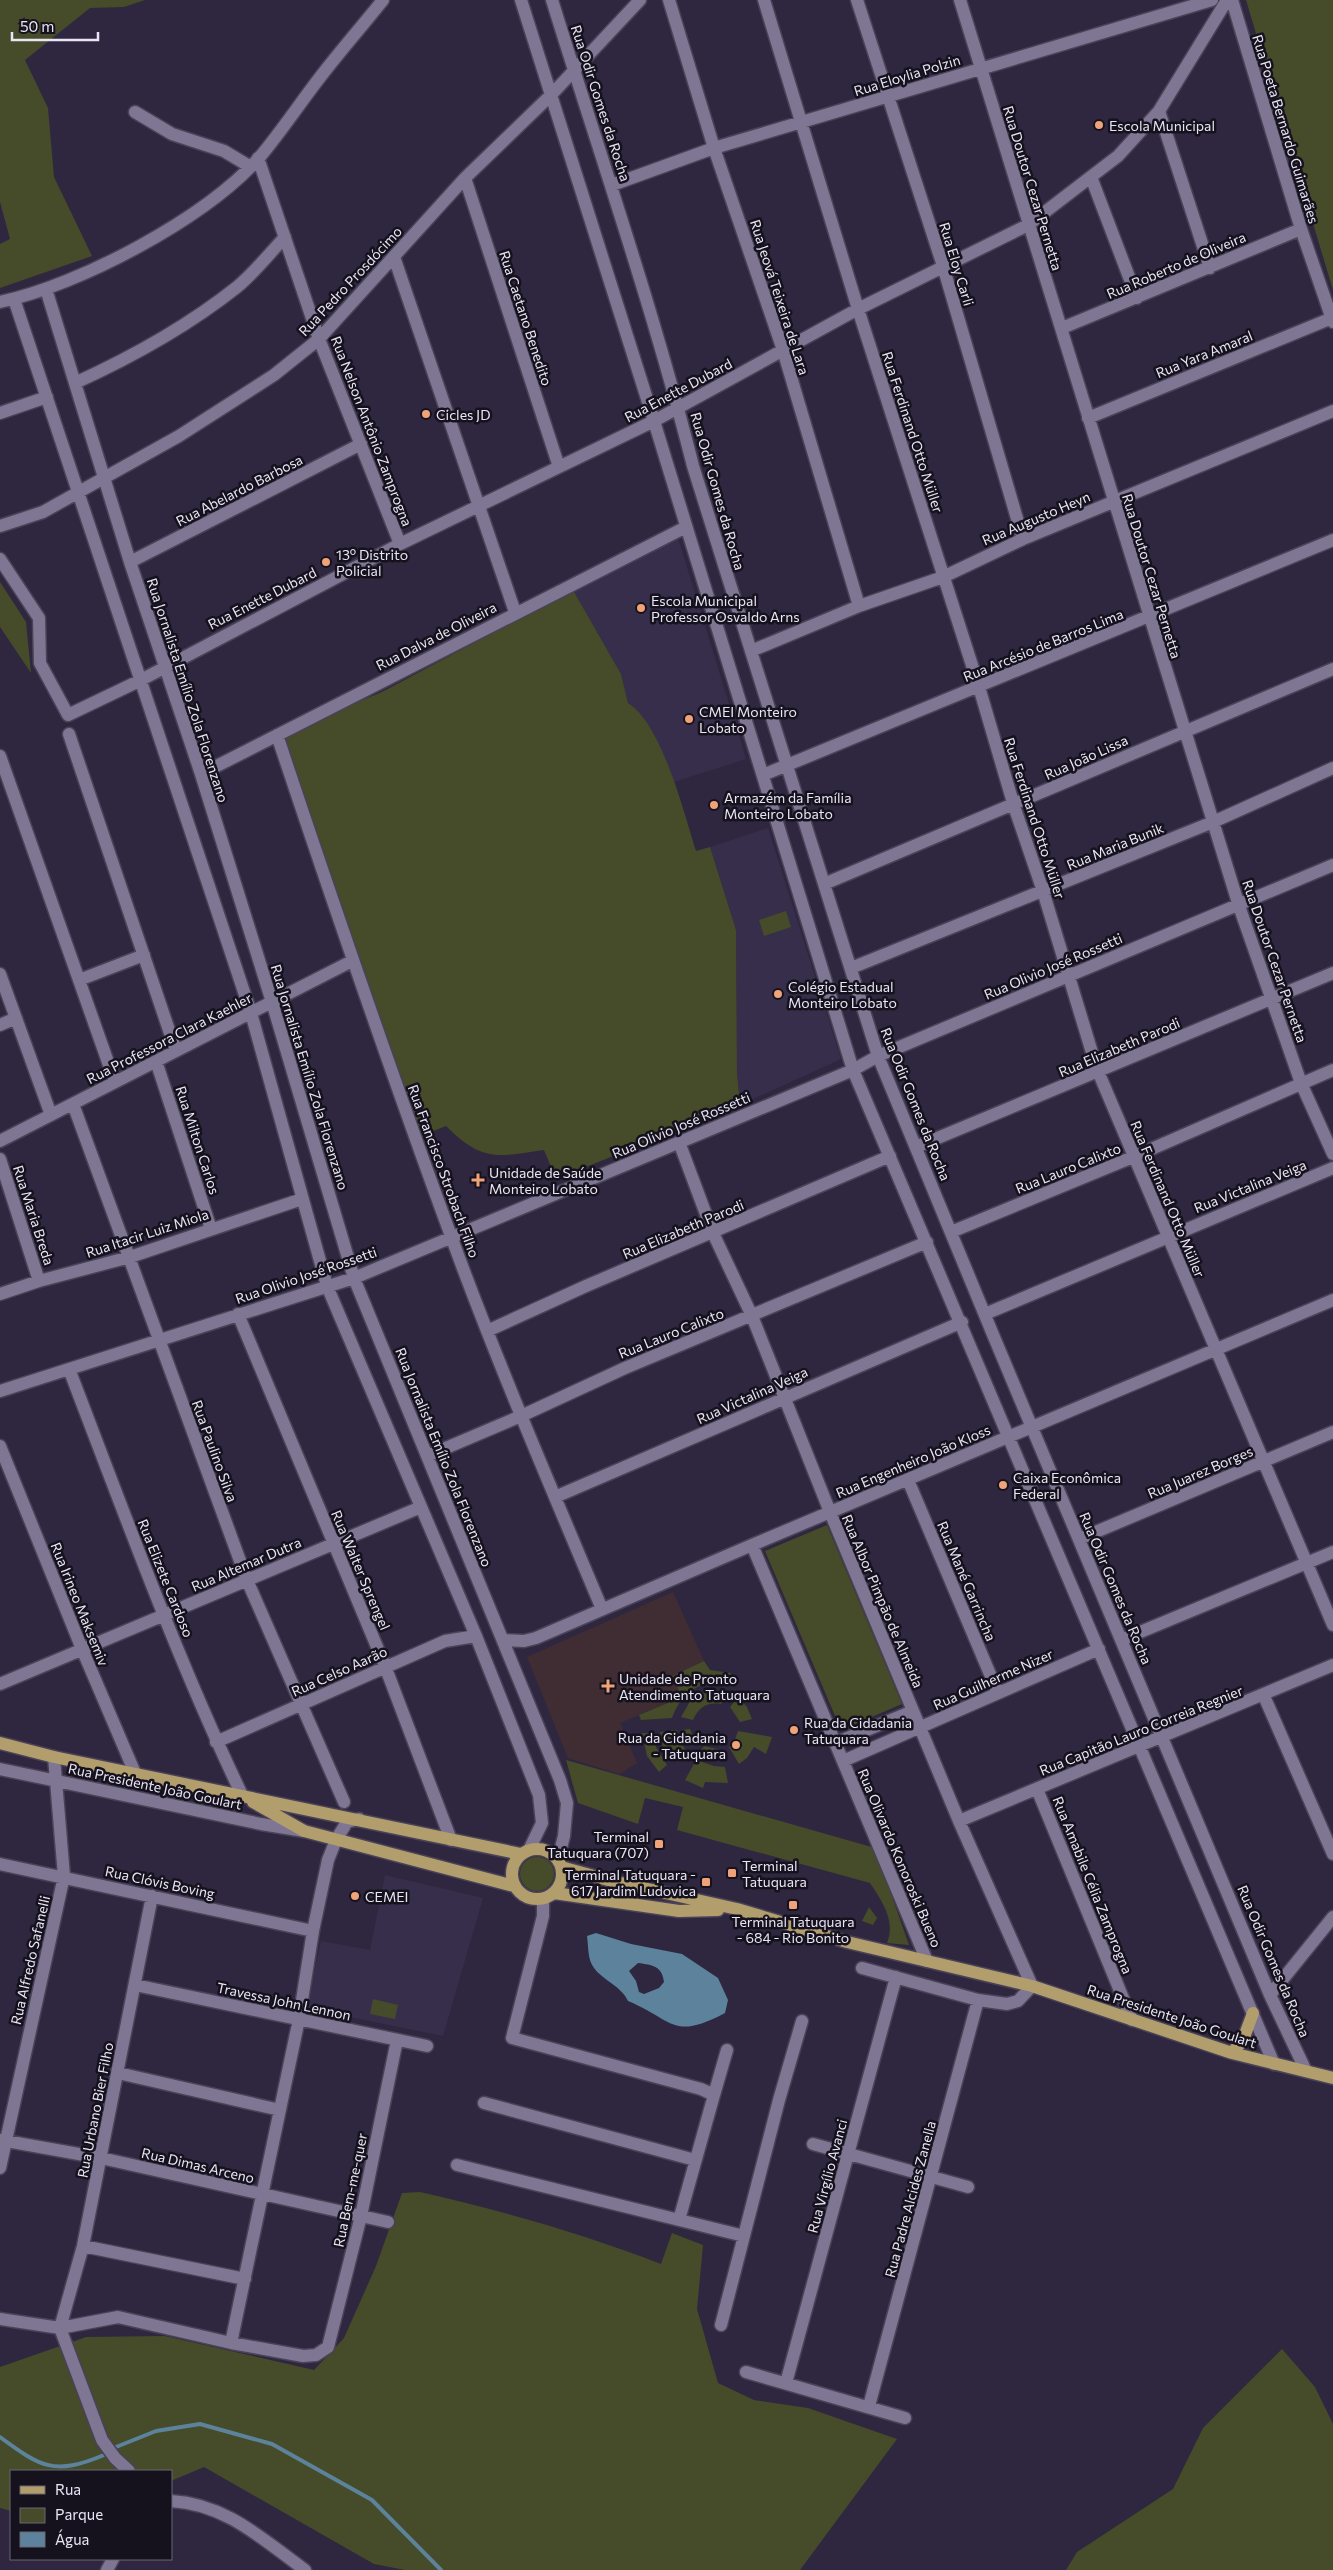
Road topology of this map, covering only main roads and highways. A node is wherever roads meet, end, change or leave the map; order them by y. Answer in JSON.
{"nodes":[{"id":1,"x":0,"y":1743,"type":"edge"},
{"id":2,"x":242,"y":1795,"type":"junction"},
{"id":3,"x":525,"y":1852,"type":"junction"},
{"id":4,"x":560,"y":1864,"type":"junction"},
{"id":5,"x":514,"y":1886,"type":"junction"},
{"id":6,"x":548,"y":1896,"type":"junction"},
{"id":7,"x":736,"y":1909,"type":"junction"},
{"id":8,"x":1253,"y":2012,"type":"road end"},
{"id":9,"x":1232,"y":2053,"type":"junction"},
{"id":10,"x":1333,"y":2078,"type":"edge"}],
"edges":[{"from":1,"to":2,"type":"main road","name":"Rua Presidente João Goulart"},
{"from":2,"to":3,"type":"main road","name":"Rua Presidente João Goulart"},
{"from":2,"to":5,"type":"main road","name":"Rua Presidente João Goulart"},
{"from":3,"to":4,"type":"main road","name":"Rua Presidente João Goulart"},
{"from":3,"to":5,"type":"main road"},
{"from":4,"to":6,"type":"main road"},
{"from":4,"to":7,"type":"main road","name":"Rua Presidente João Goulart"},
{"from":5,"to":6,"type":"main road","name":"Rua Presidente João Goulart"},
{"from":6,"to":7,"type":"main road","name":"Rua Presidente João Goulart"},
{"from":7,"to":9,"type":"main road","name":"Rua Presidente João Goulart"},
{"from":8,"to":9,"type":"main road"},
{"from":9,"to":10,"type":"main road","name":"Rua Presidente João Goulart"}]}
